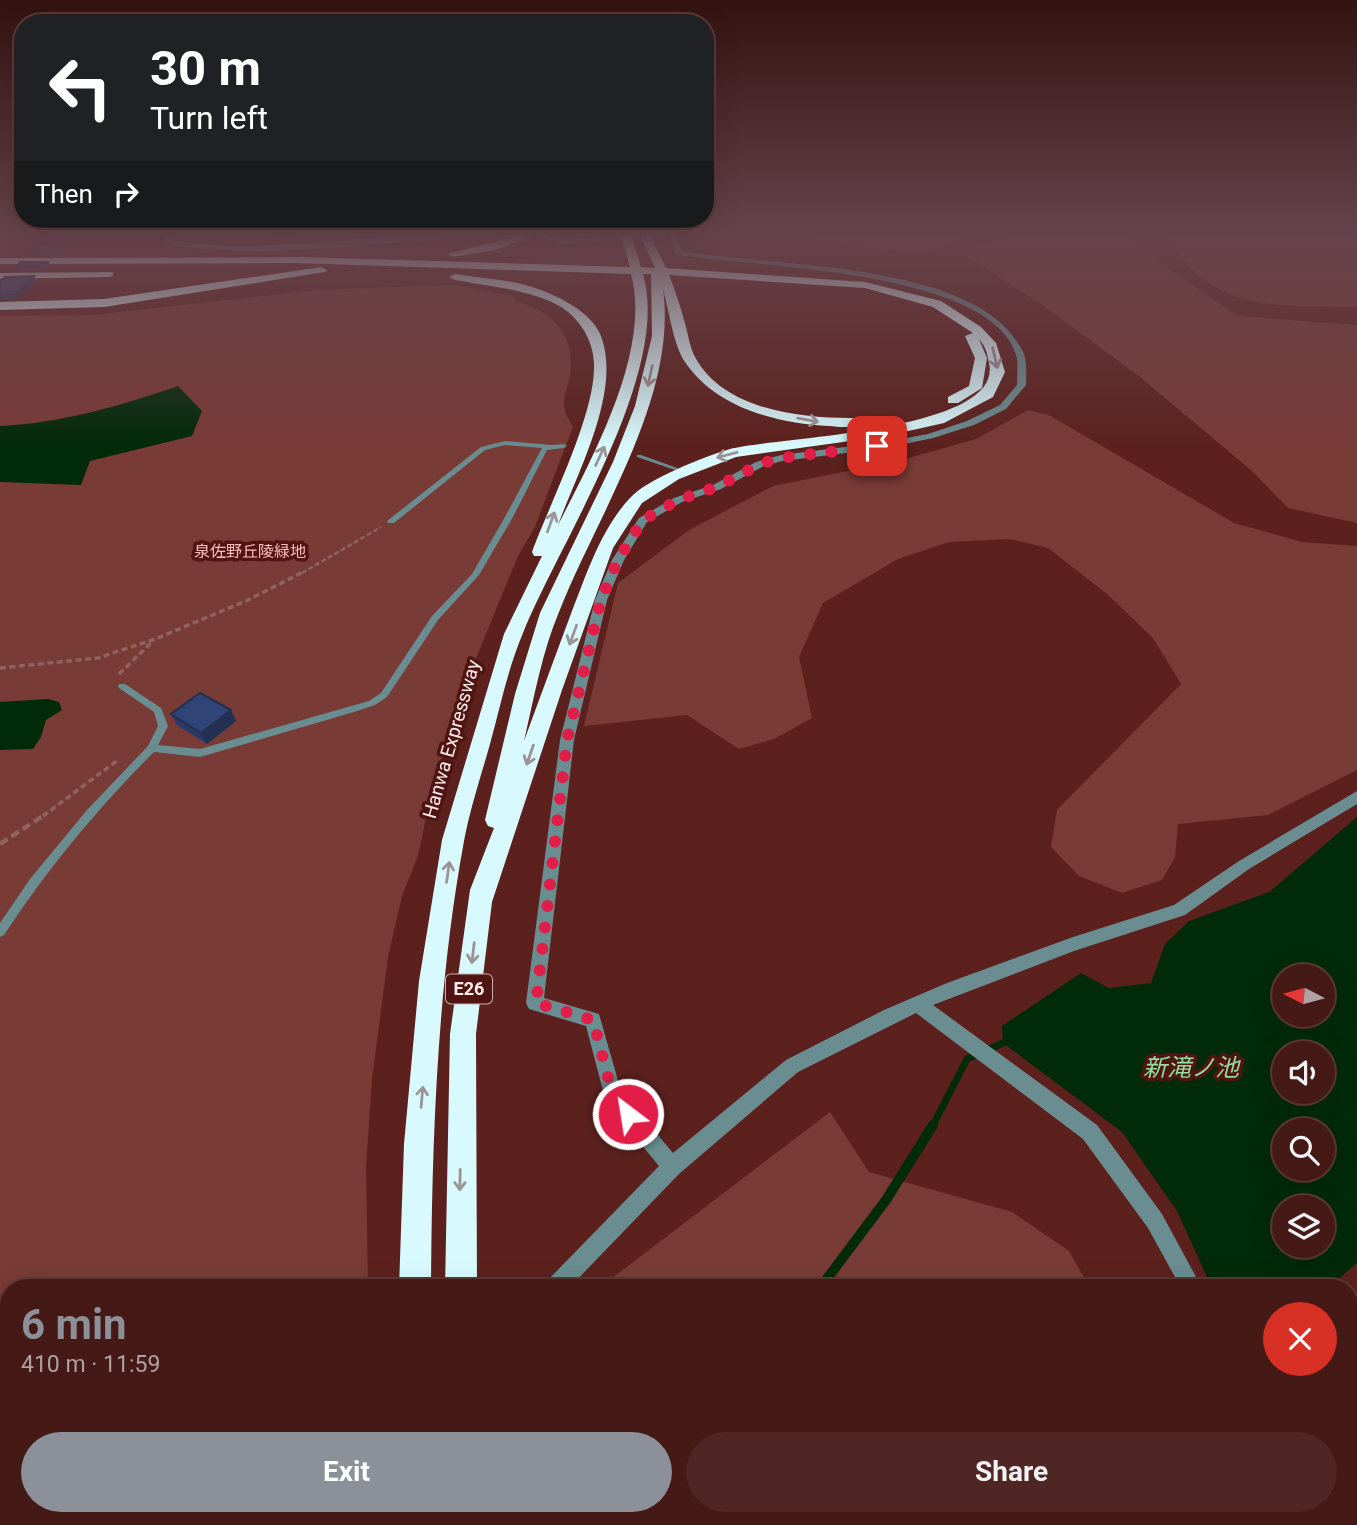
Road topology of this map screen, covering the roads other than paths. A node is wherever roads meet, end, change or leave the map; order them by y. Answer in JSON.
{"nodes":[{"id":1,"x":568,"y":306,"type":"edge"},
{"id":2,"x":640,"y":306,"type":"edge"},
{"id":3,"x":660,"y":306,"type":"edge"},
{"id":4,"x":670,"y":306,"type":"edge"},
{"id":5,"x":924,"y":306,"type":"edge"},
{"id":6,"x":940,"y":306,"type":"edge"},
{"id":7,"x":971,"y":306,"type":"edge"},
{"id":8,"x":549,"y":446,"type":"junction"},
{"id":9,"x":564,"y":446,"type":"dead end"},
{"id":10,"x":639,"y":456,"type":"dead end"},
{"id":11,"x":677,"y":469,"type":"dead end"},
{"id":12,"x":391,"y":521,"type":"road end"},
{"id":13,"x":513,"y":634,"type":"junction"},
{"id":14,"x":122,"y":686,"type":"road end"},
{"id":15,"x":154,"y":744,"type":"junction"},
{"id":16,"x":1357,"y":797,"type":"edge"},
{"id":17,"x":480,"y":903,"type":"junction"},
{"id":18,"x":0,"y":932,"type":"edge"},
{"id":19,"x":918,"y":1004,"type":"junction"},
{"id":20,"x":672,"y":1167,"type":"junction"},
{"id":21,"x":415,"y":1279,"type":"edge"},
{"id":22,"x":461,"y":1279,"type":"edge"},
{"id":23,"x":563,"y":1279,"type":"edge"},
{"id":24,"x":1187,"y":1279,"type":"edge"}],
"edges":[{"from":13,"to":1,"type":"highway","one_way":true},
{"from":13,"to":2,"type":"highway","name":"Hanwa Expressway","number":"E26","one_way":true},
{"from":3,"to":17,"type":"highway","number":"E26","one_way":true},
{"from":4,"to":5,"type":"highway","one_way":true},
{"from":6,"to":17,"type":"highway","one_way":true},
{"from":7,"to":20,"type":"street"},
{"from":8,"to":9,"type":"lane"},
{"from":8,"to":12,"type":"lane"},
{"from":8,"to":15,"type":"lane"},
{"from":10,"to":11,"type":"lane"},
{"from":21,"to":13,"type":"highway","name":"Hanwa Expressway","number":"E26","one_way":true},
{"from":14,"to":15,"type":"lane"},
{"from":15,"to":18,"type":"lane"},
{"from":16,"to":19,"type":"street"},
{"from":17,"to":22,"type":"highway","number":"E26","one_way":true},
{"from":19,"to":20,"type":"street"},
{"from":19,"to":24,"type":"street"},
{"from":20,"to":23,"type":"street"}]}
